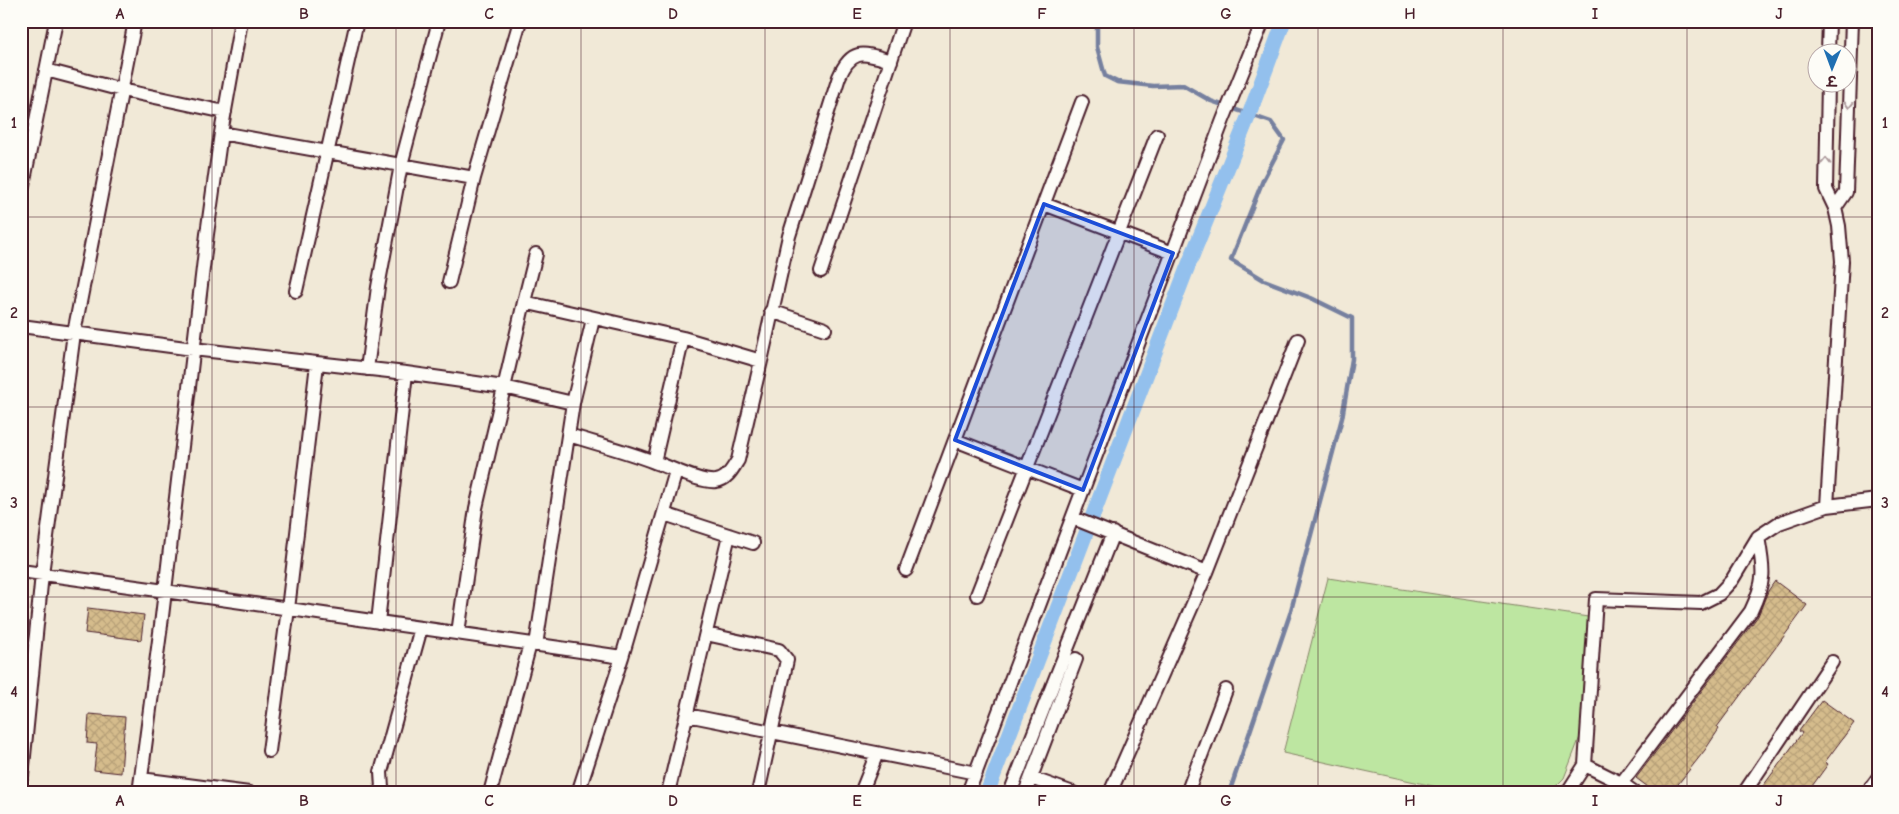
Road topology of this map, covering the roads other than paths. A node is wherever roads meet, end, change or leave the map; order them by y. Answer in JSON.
{"nodes":[{"id":1,"x":56,"y":21,"type":"edge"},
{"id":2,"x":135,"y":21,"type":"edge"},
{"id":3,"x":241,"y":21,"type":"edge"},
{"id":4,"x":357,"y":21,"type":"edge"},
{"id":5,"x":439,"y":21,"type":"edge"},
{"id":6,"x":520,"y":21,"type":"edge"},
{"id":7,"x":904,"y":21,"type":"edge"},
{"id":8,"x":1263,"y":21,"type":"edge"},
{"id":9,"x":1829,"y":21,"type":"edge"},
{"id":10,"x":1852,"y":21,"type":"edge"},
{"id":11,"x":1828,"y":42,"type":"edge"},
{"id":12,"x":891,"y":61,"type":"junction"},
{"id":13,"x":46,"y":70,"type":"junction"},
{"id":14,"x":122,"y":90,"type":"junction"},
{"id":15,"x":1828,"y":92,"type":"edge"},
{"id":16,"x":1082,"y":102,"type":"dead end"},
{"id":17,"x":225,"y":112,"type":"junction"},
{"id":18,"x":221,"y":133,"type":"junction"},
{"id":19,"x":1157,"y":135,"type":"dead end"},
{"id":20,"x":327,"y":152,"type":"junction"},
{"id":21,"x":401,"y":165,"type":"junction"},
{"id":22,"x":474,"y":178,"type":"junction"},
{"id":23,"x":21,"y":195,"type":"edge"},
{"id":24,"x":1044,"y":204,"type":"junction"},
{"id":25,"x":1835,"y":208,"type":"junction"},
{"id":26,"x":1119,"y":233,"type":"junction"},
{"id":27,"x":1173,"y":253,"type":"junction"},
{"id":28,"x":536,"y":254,"type":"dead end"},
{"id":29,"x":821,"y":272,"type":"dead end"},
{"id":30,"x":449,"y":282,"type":"dead end"},
{"id":31,"x":296,"y":291,"type":"dead end"},
{"id":32,"x":524,"y":302,"type":"junction"},
{"id":33,"x":771,"y":311,"type":"junction"},
{"id":34,"x":593,"y":319,"type":"junction"},
{"id":35,"x":21,"y":326,"type":"edge"},
{"id":36,"x":825,"y":329,"type":"dead end"},
{"id":37,"x":74,"y":333,"type":"junction"},
{"id":38,"x":683,"y":338,"type":"junction"},
{"id":39,"x":1298,"y":340,"type":"dead end"},
{"id":40,"x":193,"y":349,"type":"junction"},
{"id":41,"x":761,"y":361,"type":"junction"},
{"id":42,"x":317,"y":364,"type":"junction"},
{"id":43,"x":366,"y":369,"type":"junction"},
{"id":44,"x":406,"y":373,"type":"junction"},
{"id":45,"x":504,"y":388,"type":"junction"},
{"id":46,"x":573,"y":403,"type":"junction"},
{"id":47,"x":569,"y":435,"type":"junction"},
{"id":48,"x":955,"y":440,"type":"junction"},
{"id":49,"x":654,"y":462,"type":"junction"},
{"id":50,"x":1026,"y":468,"type":"junction"},
{"id":51,"x":676,"y":471,"type":"junction"},
{"id":52,"x":1083,"y":490,"type":"junction"},
{"id":53,"x":1878,"y":500,"type":"edge"},
{"id":54,"x":1827,"y":506,"type":"junction"},
{"id":55,"x":664,"y":514,"type":"junction"},
{"id":56,"x":1078,"y":520,"type":"junction"},
{"id":57,"x":1109,"y":531,"type":"junction"},
{"id":58,"x":728,"y":535,"type":"junction"},
{"id":59,"x":1758,"y":537,"type":"junction"},
{"id":60,"x":753,"y":543,"type":"dead end"},
{"id":61,"x":906,"y":570,"type":"dead end"},
{"id":62,"x":21,"y":571,"type":"edge"},
{"id":63,"x":1206,"y":572,"type":"junction"},
{"id":64,"x":42,"y":574,"type":"junction"},
{"id":65,"x":165,"y":591,"type":"junction"},
{"id":66,"x":977,"y":595,"type":"dead end"},
{"id":67,"x":288,"y":608,"type":"junction"},
{"id":68,"x":378,"y":622,"type":"junction"},
{"id":69,"x":421,"y":628,"type":"junction"},
{"id":70,"x":458,"y":633,"type":"junction"},
{"id":71,"x":706,"y":634,"type":"junction"},
{"id":72,"x":533,"y":644,"type":"junction"},
{"id":73,"x":622,"y":657,"type":"junction"},
{"id":74,"x":1076,"y":659,"type":"dead end"},
{"id":75,"x":1832,"y":662,"type":"dead end"},
{"id":76,"x":1226,"y":690,"type":"dead end"},
{"id":77,"x":687,"y":715,"type":"junction"},
{"id":78,"x":772,"y":732,"type":"junction"},
{"id":79,"x":269,"y":751,"type":"dead end"},
{"id":80,"x":876,"y":753,"type":"junction"},
{"id":81,"x":1585,"y":765,"type":"junction"},
{"id":82,"x":976,"y":772,"type":"junction"},
{"id":83,"x":22,"y":776,"type":"edge"},
{"id":84,"x":1031,"y":778,"type":"junction"},
{"id":85,"x":1878,"y":778,"type":"edge"},
{"id":86,"x":141,"y":779,"type":"junction"},
{"id":87,"x":1618,"y":788,"type":"edge"},
{"id":88,"x":139,"y":793,"type":"edge"},
{"id":89,"x":250,"y":793,"type":"edge"},
{"id":90,"x":386,"y":793,"type":"edge"},
{"id":91,"x":490,"y":793,"type":"edge"},
{"id":92,"x":578,"y":793,"type":"edge"},
{"id":93,"x":668,"y":793,"type":"edge"},
{"id":94,"x":758,"y":793,"type":"edge"},
{"id":95,"x":861,"y":793,"type":"edge"},
{"id":96,"x":968,"y":793,"type":"edge"},
{"id":97,"x":1010,"y":793,"type":"edge"},
{"id":98,"x":1025,"y":793,"type":"edge"},
{"id":99,"x":1073,"y":793,"type":"edge"},
{"id":100,"x":1110,"y":793,"type":"edge"},
{"id":101,"x":1187,"y":793,"type":"edge"},
{"id":102,"x":1567,"y":793,"type":"edge"},
{"id":103,"x":1635,"y":793,"type":"edge"},
{"id":104,"x":1744,"y":793,"type":"edge"},
{"id":105,"x":1868,"y":793,"type":"edge"}],
"edges":[{"from":1,"to":13,"type":"street"},
{"from":2,"to":14,"type":"street"},
{"from":3,"to":17,"type":"street"},
{"from":4,"to":20,"type":"street"},
{"from":5,"to":21,"type":"street"},
{"from":6,"to":22,"type":"street"},
{"from":7,"to":12,"type":"street"},
{"from":8,"to":27,"type":"street"},
{"from":9,"to":11,"type":"street"},
{"from":10,"to":25,"type":"street","one_way":true},
{"from":12,"to":29,"type":"street"},
{"from":12,"to":33,"type":"street"},
{"from":13,"to":14,"type":"street"},
{"from":13,"to":23,"type":"street"},
{"from":14,"to":17,"type":"street"},
{"from":14,"to":37,"type":"street"},
{"from":25,"to":15,"type":"street","one_way":true},
{"from":16,"to":24,"type":"street"},
{"from":17,"to":18,"type":"street"},
{"from":18,"to":20,"type":"street"},
{"from":18,"to":40,"type":"street"},
{"from":19,"to":26,"type":"street"},
{"from":20,"to":21,"type":"street"},
{"from":20,"to":31,"type":"street"},
{"from":21,"to":22,"type":"street"},
{"from":21,"to":43,"type":"street"},
{"from":22,"to":30,"type":"street"},
{"from":24,"to":26,"type":"street"},
{"from":24,"to":48,"type":"street"},
{"from":25,"to":54,"type":"street"},
{"from":26,"to":27,"type":"street"},
{"from":26,"to":50,"type":"street"},
{"from":27,"to":52,"type":"street"},
{"from":28,"to":32,"type":"street"},
{"from":32,"to":34,"type":"street"},
{"from":32,"to":45,"type":"street"},
{"from":33,"to":36,"type":"street"},
{"from":33,"to":41,"type":"street"},
{"from":34,"to":38,"type":"street"},
{"from":34,"to":46,"type":"street"},
{"from":35,"to":37,"type":"street"},
{"from":37,"to":40,"type":"street"},
{"from":37,"to":64,"type":"street"},
{"from":38,"to":41,"type":"street"},
{"from":38,"to":49,"type":"street"},
{"from":39,"to":63,"type":"street"},
{"from":40,"to":42,"type":"street"},
{"from":40,"to":65,"type":"street"},
{"from":41,"to":51,"type":"street"},
{"from":42,"to":43,"type":"street"},
{"from":42,"to":67,"type":"street"},
{"from":43,"to":44,"type":"street"},
{"from":44,"to":45,"type":"street"},
{"from":44,"to":68,"type":"street"},
{"from":45,"to":46,"type":"street"},
{"from":45,"to":70,"type":"street"},
{"from":46,"to":47,"type":"street"},
{"from":47,"to":49,"type":"street"},
{"from":47,"to":72,"type":"street"},
{"from":48,"to":50,"type":"street"},
{"from":48,"to":61,"type":"street"},
{"from":49,"to":51,"type":"street"},
{"from":50,"to":52,"type":"street"},
{"from":50,"to":66,"type":"street"},
{"from":51,"to":55,"type":"street"},
{"from":52,"to":56,"type":"street"},
{"from":53,"to":54,"type":"street"},
{"from":54,"to":59,"type":"street"},
{"from":55,"to":58,"type":"street"},
{"from":55,"to":73,"type":"street"},
{"from":56,"to":57,"type":"street"},
{"from":56,"to":82,"type":"street"},
{"from":57,"to":63,"type":"street"},
{"from":57,"to":97,"type":"street"},
{"from":58,"to":60,"type":"street"},
{"from":58,"to":71,"type":"street"},
{"from":59,"to":81,"type":"street"},
{"from":59,"to":87,"type":"street"},
{"from":62,"to":64,"type":"street"},
{"from":63,"to":100,"type":"street"},
{"from":64,"to":65,"type":"street"},
{"from":64,"to":83,"type":"street"},
{"from":65,"to":67,"type":"street"},
{"from":65,"to":86,"type":"street"},
{"from":67,"to":68,"type":"street"},
{"from":67,"to":79,"type":"street"},
{"from":68,"to":69,"type":"street"},
{"from":69,"to":70,"type":"street"},
{"from":69,"to":90,"type":"street"},
{"from":70,"to":72,"type":"street"},
{"from":71,"to":77,"type":"street"},
{"from":71,"to":78,"type":"street"},
{"from":72,"to":73,"type":"street"},
{"from":72,"to":91,"type":"street"},
{"from":73,"to":92,"type":"street"},
{"from":74,"to":84,"type":"street"},
{"from":75,"to":104,"type":"street"},
{"from":76,"to":101,"type":"street"},
{"from":77,"to":78,"type":"street"},
{"from":77,"to":93,"type":"street"},
{"from":78,"to":80,"type":"street"},
{"from":78,"to":94,"type":"street"},
{"from":80,"to":82,"type":"street"},
{"from":80,"to":95,"type":"street"},
{"from":81,"to":87,"type":"street"},
{"from":81,"to":102,"type":"street"},
{"from":82,"to":96,"type":"street"},
{"from":84,"to":98,"type":"street"},
{"from":84,"to":99,"type":"street"},
{"from":85,"to":105,"type":"street"},
{"from":86,"to":88,"type":"street"},
{"from":86,"to":89,"type":"street"},
{"from":87,"to":103,"type":"street"}]}
